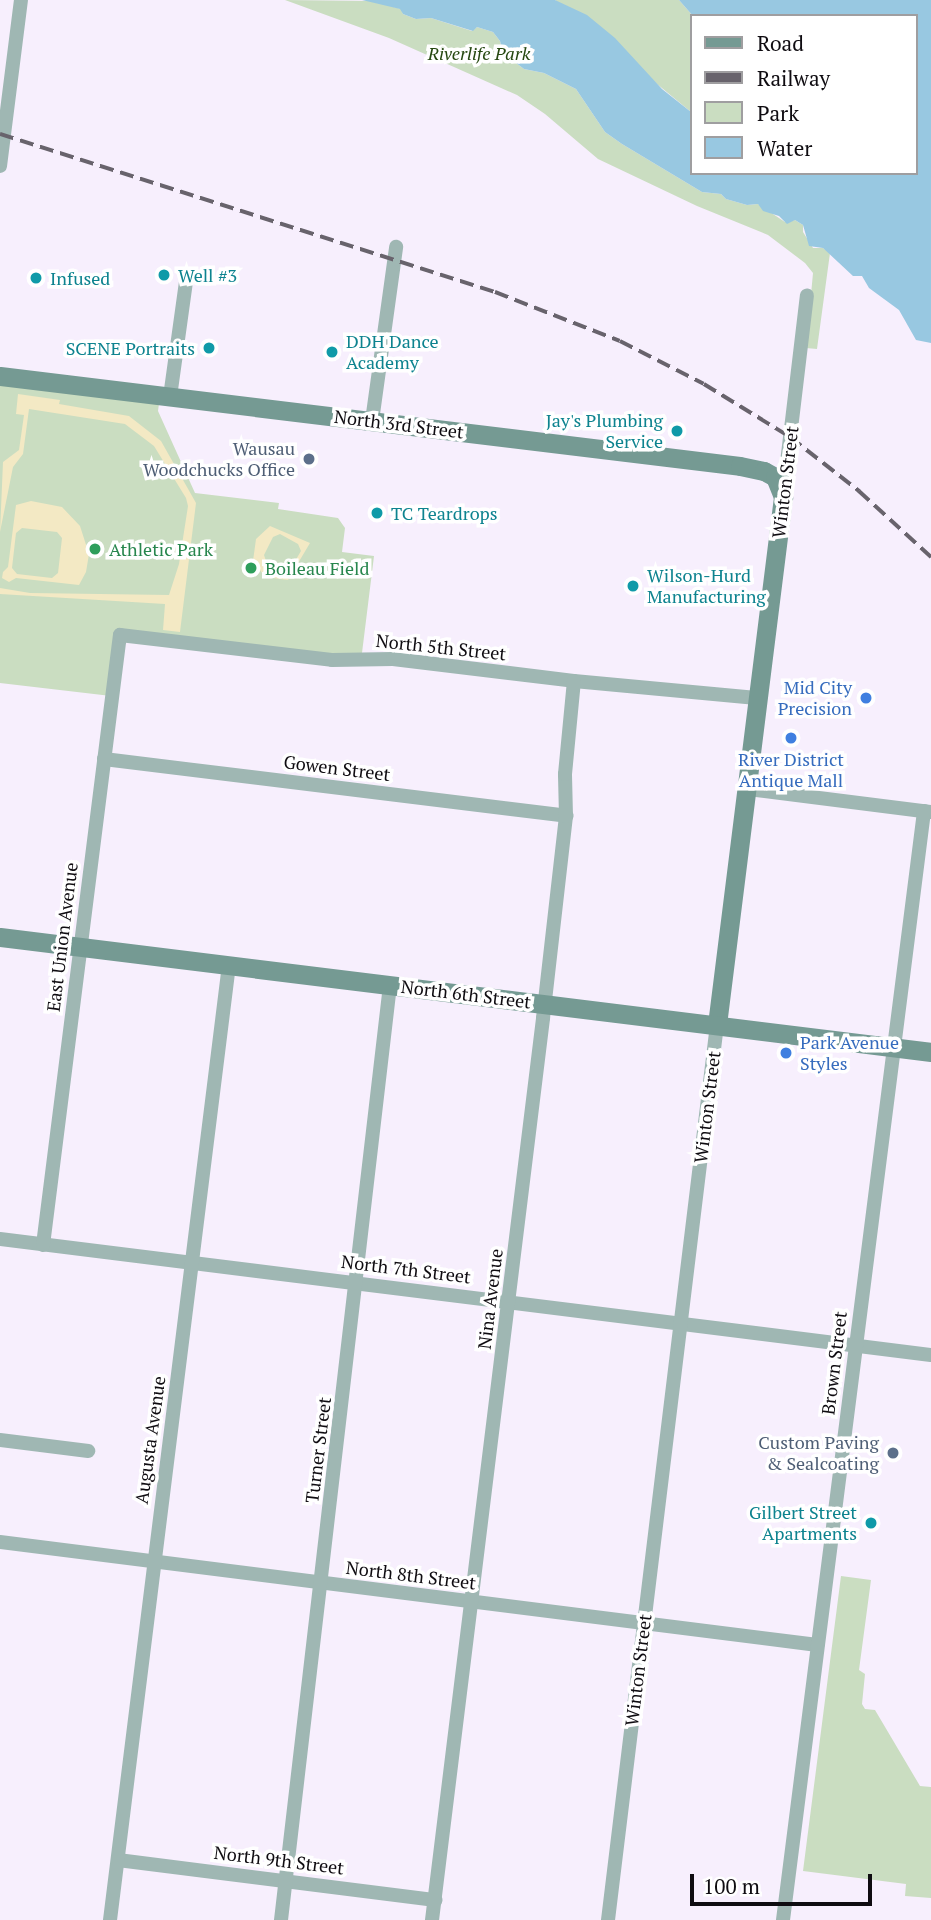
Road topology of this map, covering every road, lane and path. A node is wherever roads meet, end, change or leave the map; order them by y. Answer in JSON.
{"nodes":[{"id":1,"x":21,"y":0,"type":"edge"},
{"id":2,"x":0,"y":166,"type":"edge"},
{"id":3,"x":396,"y":247,"type":"dead end"},
{"id":4,"x":186,"y":282,"type":"dead end"},
{"id":5,"x":807,"y":295,"type":"dead end"},
{"id":6,"x":0,"y":376,"type":"edge"},
{"id":7,"x":170,"y":397,"type":"junction"},
{"id":8,"x":372,"y":421,"type":"junction"},
{"id":9,"x":783,"y":497,"type":"junction"},
{"id":10,"x":120,"y":635,"type":"joint"},
{"id":11,"x":573,"y":681,"type":"junction"},
{"id":12,"x":759,"y":698,"type":"junction"},
{"id":13,"x":104,"y":759,"type":"junction"},
{"id":14,"x":748,"y":789,"type":"junction"},
{"id":15,"x":927,"y":811,"type":"edge"},
{"id":16,"x":566,"y":816,"type":"junction"},
{"id":17,"x":0,"y":937,"type":"edge"},
{"id":18,"x":80,"y":947,"type":"junction"},
{"id":19,"x":229,"y":964,"type":"junction"},
{"id":20,"x":390,"y":985,"type":"junction"},
{"id":21,"x":545,"y":1004,"type":"junction"},
{"id":22,"x":717,"y":1025,"type":"junction"},
{"id":23,"x":892,"y":1047,"type":"junction"},
{"id":24,"x":931,"y":1052,"type":"edge"},
{"id":25,"x":0,"y":1240,"type":"edge"},
{"id":26,"x":43,"y":1245,"type":"junction"},
{"id":27,"x":193,"y":1262,"type":"junction"},
{"id":28,"x":357,"y":1282,"type":"junction"},
{"id":29,"x":510,"y":1302,"type":"junction"},
{"id":30,"x":680,"y":1324,"type":"junction"},
{"id":31,"x":856,"y":1346,"type":"junction"},
{"id":32,"x":931,"y":1354,"type":"edge"},
{"id":33,"x":0,"y":1440,"type":"edge"},
{"id":34,"x":88,"y":1451,"type":"dead end"},
{"id":35,"x":0,"y":1542,"type":"edge"},
{"id":36,"x":153,"y":1562,"type":"junction"},
{"id":37,"x":323,"y":1583,"type":"junction"},
{"id":38,"x":472,"y":1601,"type":"junction"},
{"id":39,"x":643,"y":1624,"type":"junction"},
{"id":40,"x":818,"y":1645,"type":"junction"},
{"id":41,"x":118,"y":1860,"type":"junction"},
{"id":42,"x":286,"y":1880,"type":"junction"},
{"id":43,"x":435,"y":1900,"type":"junction"},
{"id":44,"x":110,"y":1920,"type":"edge"},
{"id":45,"x":281,"y":1920,"type":"edge"},
{"id":46,"x":432,"y":1920,"type":"edge"},
{"id":47,"x":608,"y":1920,"type":"edge"},
{"id":48,"x":783,"y":1920,"type":"edge"}],
"edges":[{"from":1,"to":2,"type":"street"},
{"from":3,"to":8,"type":"street"},
{"from":4,"to":7,"type":"street"},
{"from":5,"to":9,"type":"street","name":"Winton Street"},
{"from":6,"to":7,"type":"street","name":"North 3rd Street"},
{"from":7,"to":8,"type":"street","name":"North 3rd Street"},
{"from":8,"to":9,"type":"street","name":"North 3rd Street"},
{"from":9,"to":12,"type":"street","name":"Winton Street"},
{"from":10,"to":11,"type":"street","name":"North 5th Street"},
{"from":10,"to":13,"type":"street","name":"East Union Avenue"},
{"from":11,"to":12,"type":"street","name":"North 5th Street"},
{"from":11,"to":16,"type":"street","name":"Nina Avenue"},
{"from":12,"to":14,"type":"street","name":"Winton Street"},
{"from":13,"to":16,"type":"street","name":"Gowen Street"},
{"from":13,"to":18,"type":"street","name":"East Union Avenue"},
{"from":14,"to":15,"type":"street"},
{"from":14,"to":22,"type":"street","name":"Winton Street"},
{"from":15,"to":23,"type":"street","name":"Brown Street"},
{"from":16,"to":21,"type":"street","name":"Nina Avenue"},
{"from":17,"to":18,"type":"street","name":"North 6th Street"},
{"from":18,"to":19,"type":"street","name":"North 6th Street"},
{"from":18,"to":26,"type":"street","name":"East Union Avenue"},
{"from":19,"to":20,"type":"street","name":"North 6th Street"},
{"from":19,"to":27,"type":"street","name":"Augusta Avenue"},
{"from":20,"to":21,"type":"street","name":"North 6th Street"},
{"from":20,"to":28,"type":"street","name":"Turner Street"},
{"from":21,"to":22,"type":"street","name":"North 6th Street"},
{"from":21,"to":29,"type":"street","name":"Nina Avenue"},
{"from":22,"to":23,"type":"street","name":"North 6th Street"},
{"from":22,"to":30,"type":"street","name":"Winton Street"},
{"from":23,"to":24,"type":"street","name":"North 6th Street"},
{"from":23,"to":31,"type":"street","name":"Brown Street"},
{"from":25,"to":26,"type":"street","name":"North 7th Street"},
{"from":26,"to":27,"type":"street","name":"North 7th Street"},
{"from":27,"to":28,"type":"street","name":"North 7th Street"},
{"from":27,"to":36,"type":"street","name":"Augusta Avenue"},
{"from":28,"to":29,"type":"street","name":"North 7th Street"},
{"from":28,"to":37,"type":"street","name":"Turner Street"},
{"from":29,"to":30,"type":"street","name":"North 7th Street"},
{"from":29,"to":38,"type":"street","name":"Nina Avenue"},
{"from":30,"to":31,"type":"street","name":"North 7th Street"},
{"from":30,"to":39,"type":"street","name":"Winton Street"},
{"from":31,"to":32,"type":"street","name":"North 7th Street"},
{"from":31,"to":40,"type":"street","name":"Brown Street"},
{"from":33,"to":34,"type":"street"},
{"from":35,"to":36,"type":"street","name":"North 8th Street"},
{"from":36,"to":37,"type":"street","name":"North 8th Street"},
{"from":36,"to":41,"type":"street","name":"Augusta Avenue"},
{"from":37,"to":38,"type":"street","name":"North 8th Street"},
{"from":37,"to":42,"type":"street","name":"Turner Street"},
{"from":38,"to":39,"type":"street","name":"North 8th Street"},
{"from":38,"to":43,"type":"street","name":"Nina Avenue"},
{"from":39,"to":40,"type":"street","name":"North 8th Street"},
{"from":39,"to":47,"type":"street","name":"Winton Street"},
{"from":40,"to":48,"type":"street","name":"Brown Street"},
{"from":41,"to":42,"type":"street","name":"North 9th Street"},
{"from":41,"to":44,"type":"street","name":"Augusta Avenue"},
{"from":42,"to":43,"type":"street","name":"North 9th Street"},
{"from":42,"to":45,"type":"street","name":"Turner Street"},
{"from":43,"to":46,"type":"street","name":"Nina Avenue"}]}
